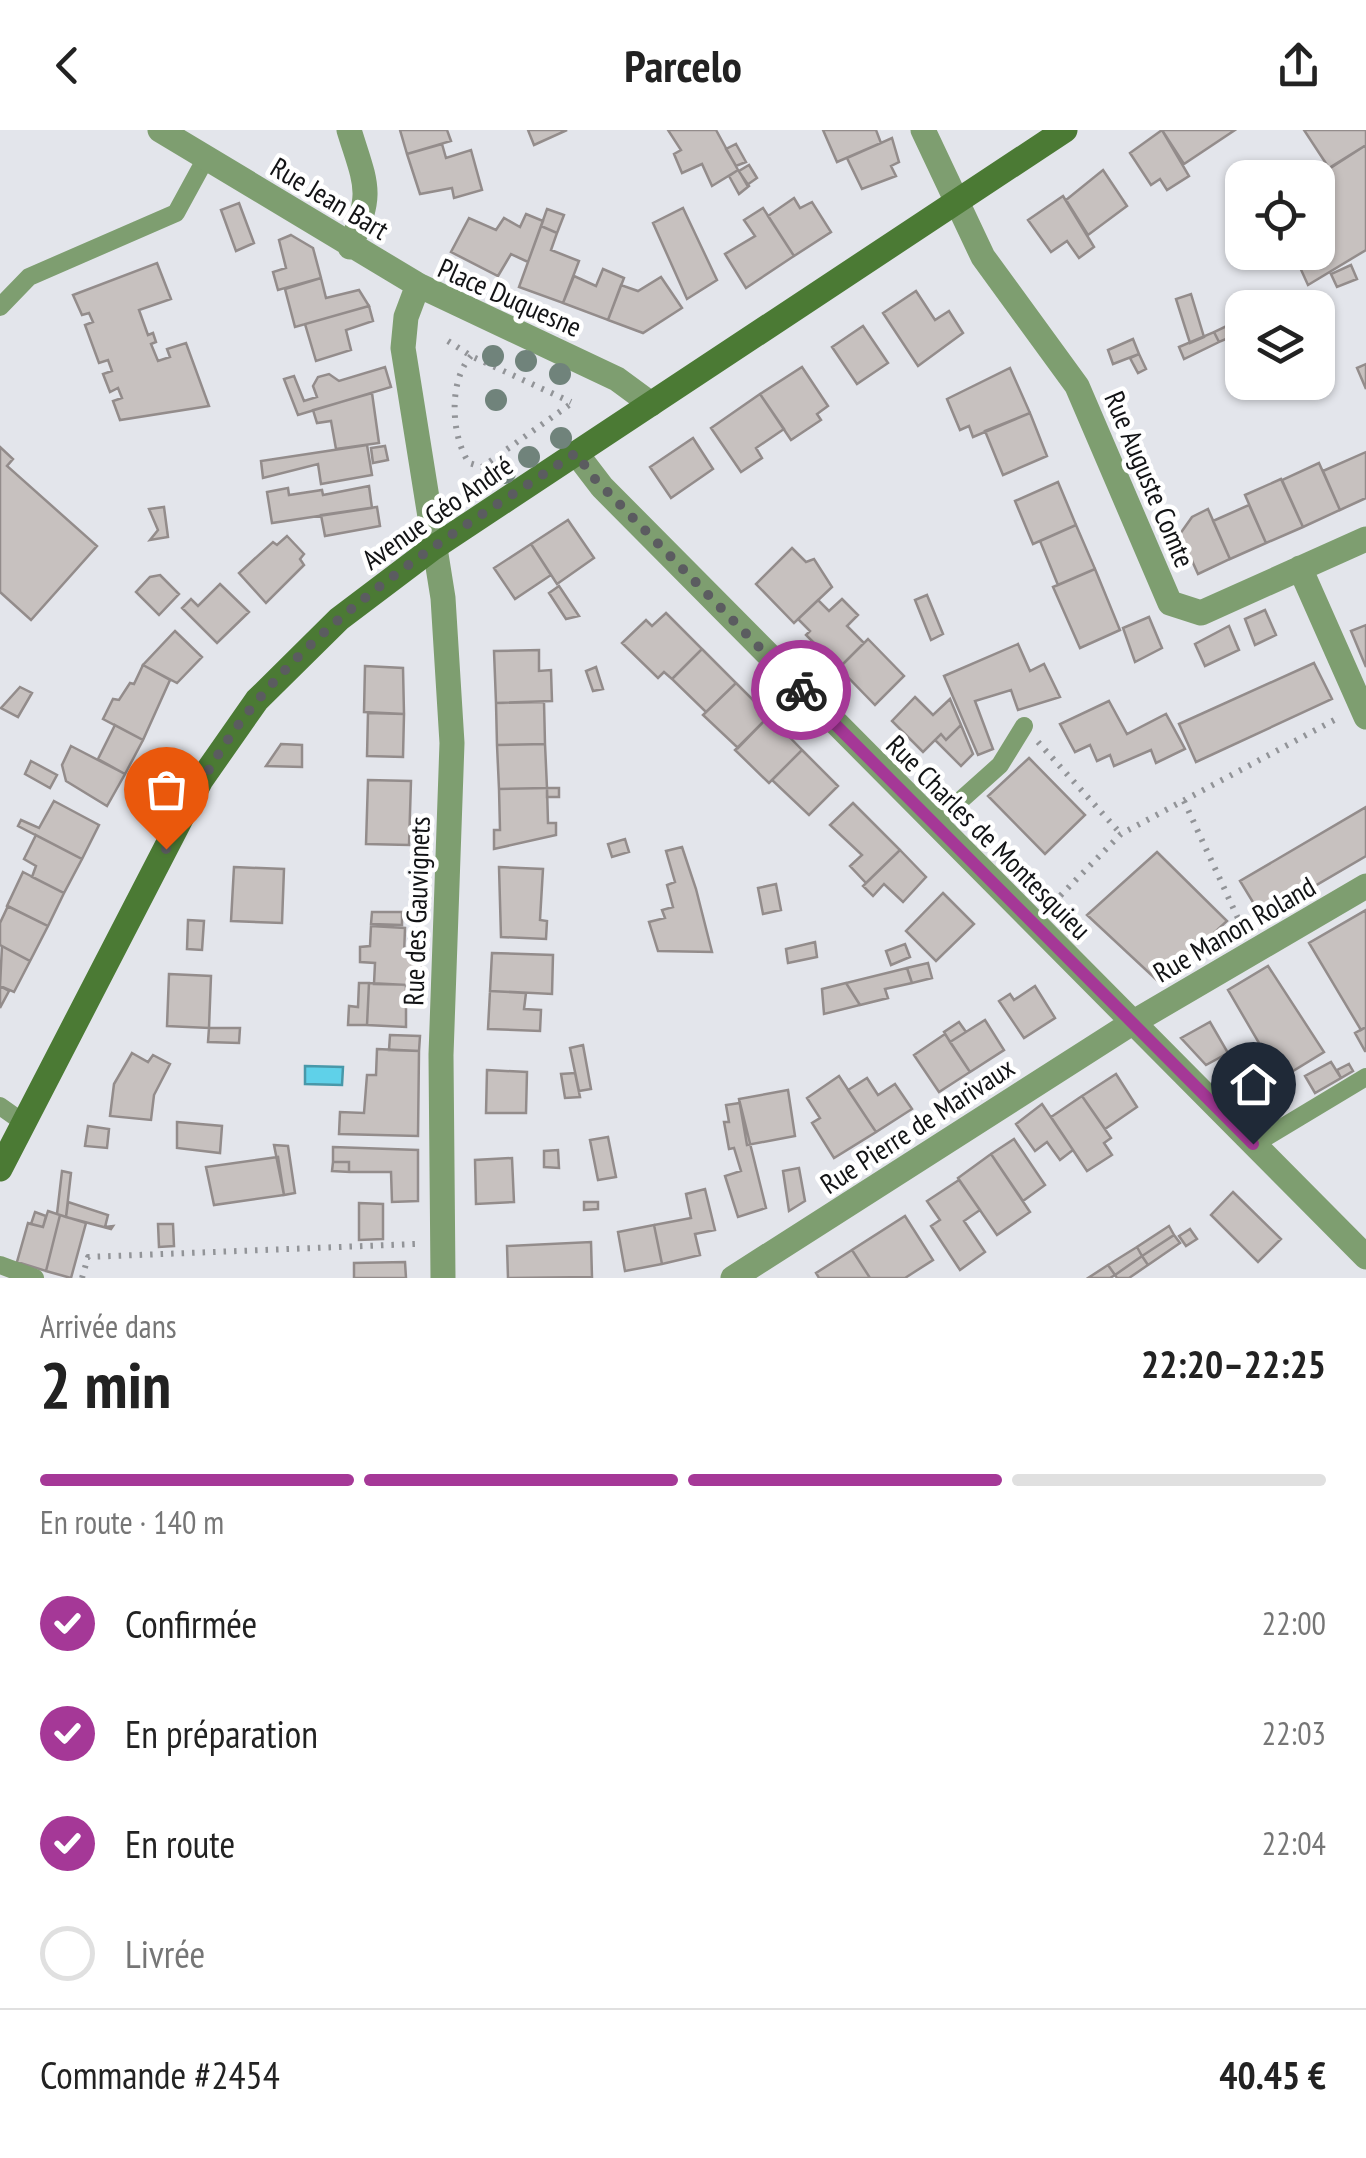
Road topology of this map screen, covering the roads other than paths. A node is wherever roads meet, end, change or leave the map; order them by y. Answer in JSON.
{"nodes":[{"id":1,"x":160,"y":130,"type":"edge"},
{"id":2,"x":349,"y":130,"type":"edge"},
{"id":3,"x":923,"y":130,"type":"edge"},
{"id":4,"x":1064,"y":130,"type":"edge"},
{"id":5,"x":206,"y":158,"type":"junction"},
{"id":6,"x":955,"y":203,"type":"junction"},
{"id":7,"x":350,"y":247,"type":"junction"},
{"id":8,"x":418,"y":285,"type":"junction"},
{"id":9,"x":0,"y":307,"type":"edge"},
{"id":10,"x":650,"y":404,"type":"junction"},
{"id":11,"x":576,"y":453,"type":"junction"},
{"id":12,"x":1366,"y":539,"type":"edge"},
{"id":13,"x":433,"y":548,"type":"junction"},
{"id":14,"x":1300,"y":568,"type":"junction"},
{"id":15,"x":1363,"y":711,"type":"edge"},
{"id":16,"x":1024,"y":726,"type":"road end"},
{"id":17,"x":933,"y":825,"type":"junction"},
{"id":18,"x":1366,"y":887,"type":"edge"},
{"id":19,"x":1132,"y":1023,"type":"junction"},
{"id":20,"x":1366,"y":1076,"type":"edge"},
{"id":21,"x":0,"y":1106,"type":"edge"},
{"id":22,"x":24,"y":1123,"type":"junction"},
{"id":23,"x":1253,"y":1144,"type":"junction"},
{"id":24,"x":0,"y":1169,"type":"edge"},
{"id":25,"x":1366,"y":1257,"type":"edge"},
{"id":26,"x":0,"y":1265,"type":"edge"},
{"id":27,"x":35,"y":1278,"type":"edge"},
{"id":28,"x":443,"y":1278,"type":"edge"},
{"id":29,"x":733,"y":1278,"type":"edge"}],
"edges":[{"from":1,"to":5,"type":"street","name":"Rue Jean Bart"},
{"from":2,"to":7,"type":"street"},
{"from":3,"to":6,"type":"street","name":"Rue Auguste Comte"},
{"from":4,"to":6,"type":"main road","name":"Avenue Géo André"},
{"from":5,"to":7,"type":"street","name":"Rue Jean Bart"},
{"from":5,"to":9,"type":"lane"},
{"from":6,"to":10,"type":"main road","name":"Avenue Géo André"},
{"from":6,"to":14,"type":"street","name":"Rue Auguste Comte"},
{"from":7,"to":8,"type":"street","name":"Rue Jean Bart"},
{"from":8,"to":10,"type":"street","name":"Place Duquesne"},
{"from":8,"to":13,"type":"street","name":"Place Duquesne"},
{"from":10,"to":11,"type":"main road","name":"Avenue Géo André"},
{"from":11,"to":13,"type":"main road","name":"Avenue Géo André"},
{"from":11,"to":17,"type":"street","name":"Rue Charles de Montesquieu"},
{"from":12,"to":14,"type":"street","name":"Rue Auguste Comte"},
{"from":13,"to":22,"type":"main road","name":"Avenue Géo André"},
{"from":13,"to":28,"type":"street","name":"Rue des Gauvignets"},
{"from":14,"to":15,"type":"street"},
{"from":16,"to":17,"type":"lane"},
{"from":17,"to":19,"type":"street","name":"Rue Charles de Montesquieu"},
{"from":18,"to":19,"type":"street","name":"Rue Manon Roland"},
{"from":19,"to":23,"type":"street","name":"Rue Charles de Montesquieu"},
{"from":19,"to":29,"type":"street","name":"Rue Pierre de Marivaux"},
{"from":20,"to":23,"type":"lane"},
{"from":21,"to":22,"type":"lane"},
{"from":22,"to":24,"type":"main road","name":"Avenue Géo André"},
{"from":23,"to":25,"type":"street","name":"Rue Charles de Montesquieu"},
{"from":26,"to":27,"type":"lane"}]}
